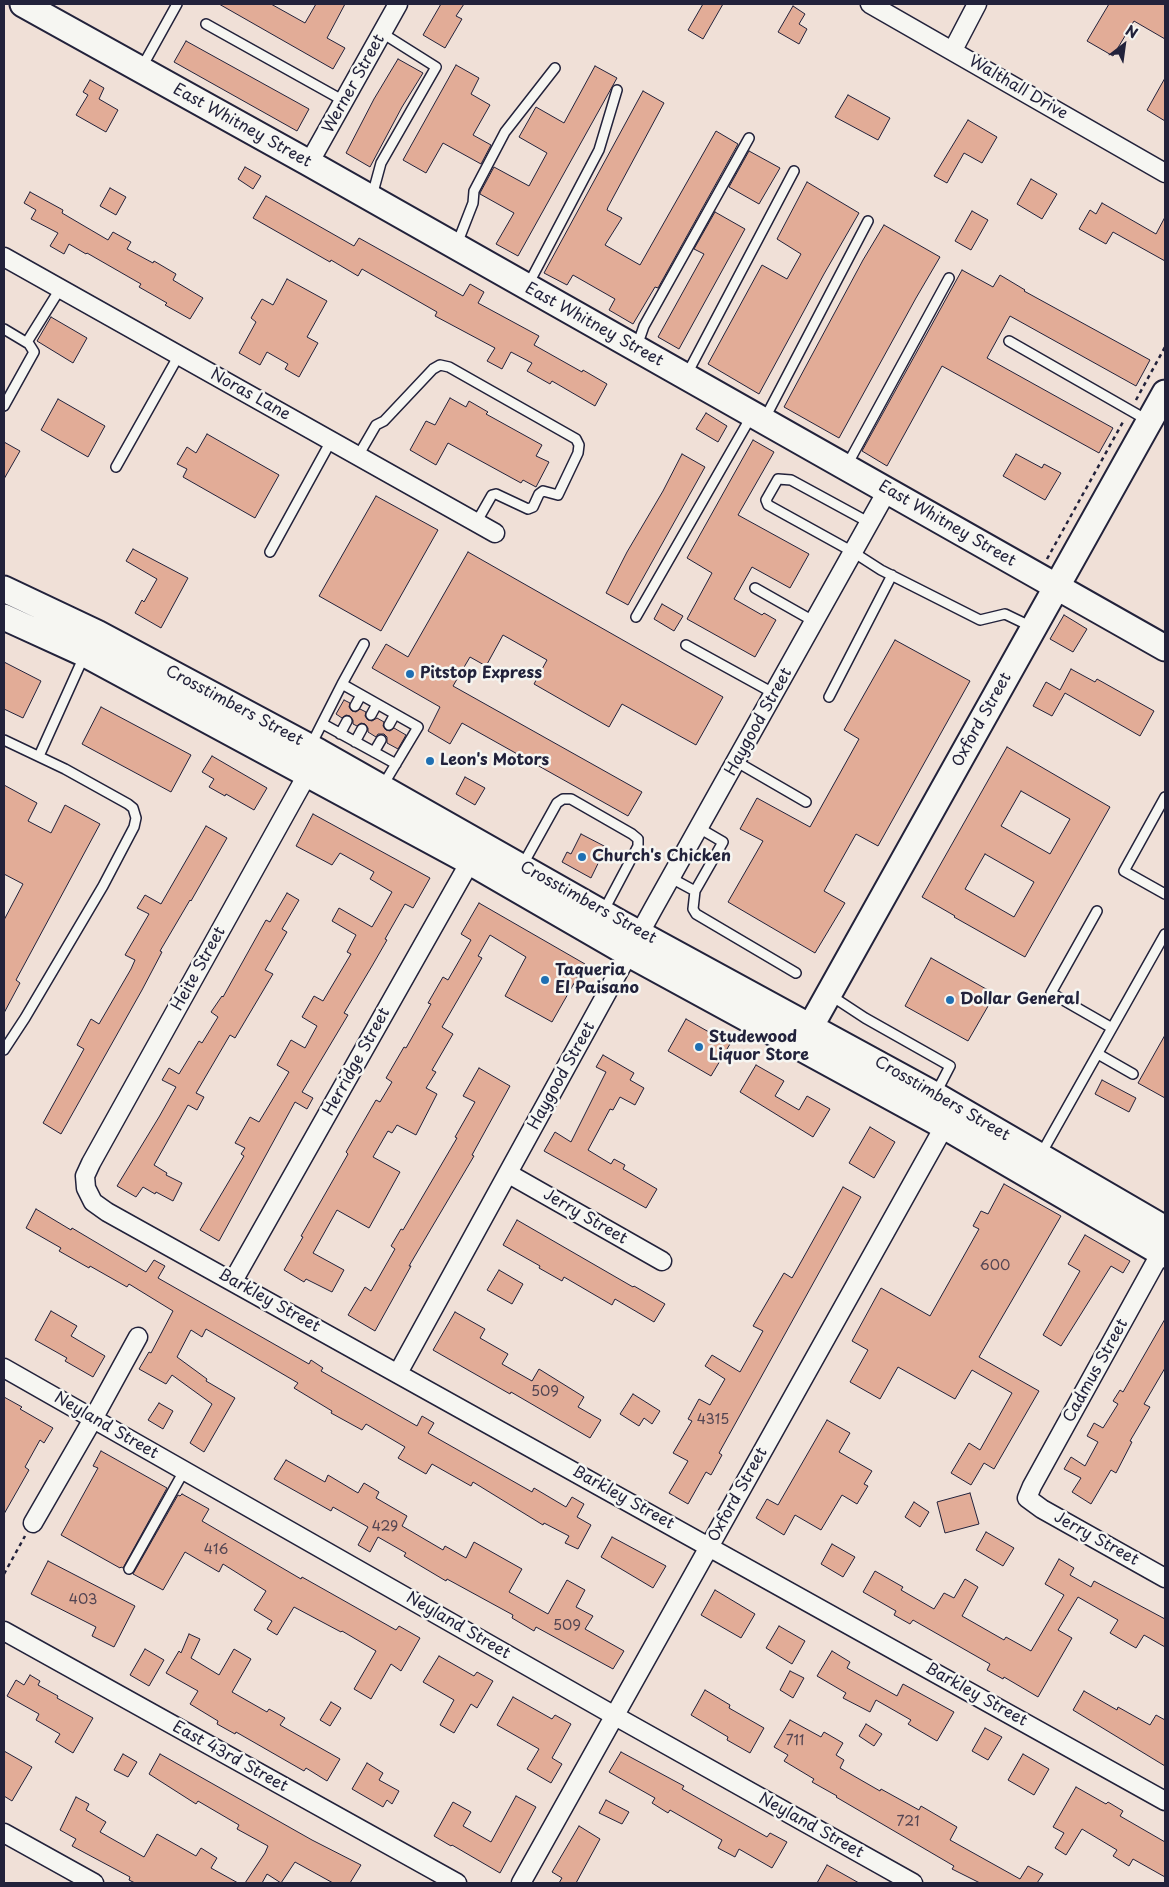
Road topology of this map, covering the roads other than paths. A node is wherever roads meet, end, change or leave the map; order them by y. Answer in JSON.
{"nodes":[{"id":1,"x":23,"y":4,"type":"edge"},
{"id":2,"x":177,"y":4,"type":"edge"},
{"id":3,"x":398,"y":4,"type":"edge"},
{"id":4,"x":870,"y":4,"type":"edge"},
{"id":5,"x":977,"y":4,"type":"edge"},
{"id":6,"x":206,"y":24,"type":"dead end"},
{"id":7,"x":382,"y":33,"type":"junction"},
{"id":8,"x":953,"y":50,"type":"junction"},
{"id":9,"x":555,"y":68,"type":"dead end"},
{"id":10,"x":141,"y":69,"type":"junction"},
{"id":11,"x":617,"y":90,"type":"dead end"},
{"id":12,"x":344,"y":101,"type":"junction"},
{"id":13,"x":748,"y":138,"type":"dead end"},
{"id":14,"x":309,"y":163,"type":"junction"},
{"id":15,"x":794,"y":171,"type":"dead end"},
{"id":16,"x":1165,"y":173,"type":"edge"},
{"id":17,"x":371,"y":199,"type":"junction"},
{"id":18,"x":868,"y":221,"type":"dead end"},
{"id":19,"x":456,"y":247,"type":"junction"},
{"id":20,"x":4,"y":257,"type":"edge"},
{"id":21,"x":949,"y":278,"type":"dead end"},
{"id":22,"x":527,"y":287,"type":"junction"},
{"id":23,"x":60,"y":289,"type":"junction"},
{"id":24,"x":4,"y":329,"type":"edge"},
{"id":25,"x":1009,"y":341,"type":"dead end"},
{"id":26,"x":27,"y":342,"type":"junction"},
{"id":27,"x":636,"y":349,"type":"junction"},
{"id":28,"x":179,"y":355,"type":"junction"},
{"id":29,"x":686,"y":377,"type":"junction"},
{"id":30,"x":1165,"y":393,"type":"edge"},
{"id":31,"x":4,"y":406,"type":"edge"},
{"id":32,"x":1140,"y":416,"type":"junction"},
{"id":33,"x":758,"y":418,"type":"junction"},
{"id":34,"x":331,"y":440,"type":"junction"},
{"id":35,"x":358,"y":456,"type":"junction"},
{"id":36,"x":116,"y":467,"type":"dead end"},
{"id":37,"x":846,"y":467,"type":"junction"},
{"id":38,"x":888,"y":491,"type":"junction"},
{"id":39,"x":476,"y":522,"type":"junction"},
{"id":40,"x":870,"y":523,"type":"junction"},
{"id":41,"x":495,"y":533,"type":"dead end"},
{"id":42,"x":270,"y":552,"type":"dead end"},
{"id":43,"x":854,"y":552,"type":"junction"},
{"id":44,"x":892,"y":576,"type":"junction"},
{"id":45,"x":1056,"y":587,"type":"junction"},
{"id":46,"x":755,"y":588,"type":"dead end"},
{"id":47,"x":4,"y":589,"type":"edge"},
{"id":48,"x":4,"y":617,"type":"edge"},
{"id":49,"x":636,"y":617,"type":"dead end"},
{"id":50,"x":815,"y":622,"type":"junction"},
{"id":51,"x":1034,"y":628,"type":"junction"},
{"id":52,"x":97,"y":633,"type":"junction"},
{"id":53,"x":364,"y":644,"type":"dead end"},
{"id":54,"x":686,"y":645,"type":"dead end"},
{"id":55,"x":1165,"y":648,"type":"edge"},
{"id":56,"x":85,"y":654,"type":"junction"},
{"id":57,"x":342,"y":684,"type":"junction"},
{"id":58,"x":774,"y":694,"type":"junction"},
{"id":59,"x":361,"y":695,"type":"junction"},
{"id":60,"x":830,"y":698,"type":"dead end"},
{"id":61,"x":377,"y":704,"type":"junction"},
{"id":62,"x":356,"y":706,"type":"dead end"},
{"id":63,"x":395,"y":714,"type":"junction"},
{"id":64,"x":371,"y":715,"type":"dead end"},
{"id":65,"x":347,"y":721,"type":"dead end"},
{"id":66,"x":323,"y":724,"type":"junction"},
{"id":67,"x":389,"y":725,"type":"dead end"},
{"id":68,"x":362,"y":729,"type":"dead end"},
{"id":69,"x":340,"y":734,"type":"junction"},
{"id":70,"x":4,"y":740,"type":"edge"},
{"id":71,"x":381,"y":740,"type":"dead end"},
{"id":72,"x":355,"y":742,"type":"junction"},
{"id":73,"x":315,"y":750,"type":"junction"},
{"id":74,"x":374,"y":752,"type":"junction"},
{"id":75,"x":39,"y":756,"type":"junction"},
{"id":76,"x":737,"y":762,"type":"junction"},
{"id":77,"x":396,"y":764,"type":"junction"},
{"id":78,"x":307,"y":774,"type":"junction"},
{"id":79,"x":382,"y":787,"type":"junction"},
{"id":80,"x":1165,"y":797,"type":"edge"},
{"id":81,"x":806,"y":802,"type":"dead end"},
{"id":82,"x":699,"y":828,"type":"junction"},
{"id":83,"x":475,"y":852,"type":"junction"},
{"id":84,"x":522,"y":866,"type":"junction"},
{"id":85,"x":671,"y":878,"type":"junction"},
{"id":86,"x":695,"y":891,"type":"junction"},
{"id":87,"x":1165,"y":894,"type":"edge"},
{"id":88,"x":1097,"y":912,"type":"dead end"},
{"id":89,"x":603,"y":913,"type":"junction"},
{"id":90,"x":1165,"y":934,"type":"edge"},
{"id":91,"x":635,"y":944,"type":"junction"},
{"id":92,"x":796,"y":973,"type":"dead end"},
{"id":93,"x":830,"y":995,"type":"junction"},
{"id":94,"x":1112,"y":1028,"type":"junction"},
{"id":95,"x":806,"y":1036,"type":"junction"},
{"id":96,"x":4,"y":1050,"type":"edge"},
{"id":97,"x":1098,"y":1054,"type":"junction"},
{"id":98,"x":1133,"y":1074,"type":"dead end"},
{"id":99,"x":945,"y":1109,"type":"junction"},
{"id":100,"x":1040,"y":1156,"type":"junction"},
{"id":101,"x":509,"y":1174,"type":"junction"},
{"id":102,"x":86,"y":1188,"type":"joint"},
{"id":103,"x":1164,"y":1245,"type":"edge"},
{"id":104,"x":662,"y":1261,"type":"dead end"},
{"id":105,"x":233,"y":1281,"type":"junction"},
{"id":106,"x":138,"y":1337,"type":"dead end"},
{"id":107,"x":4,"y":1368,"type":"edge"},
{"id":108,"x":398,"y":1373,"type":"junction"},
{"id":109,"x":93,"y":1419,"type":"junction"},
{"id":110,"x":184,"y":1470,"type":"junction"},
{"id":111,"x":1027,"y":1498,"type":"joint"},
{"id":112,"x":33,"y":1523,"type":"dead end"},
{"id":113,"x":709,"y":1546,"type":"junction"},
{"id":114,"x":129,"y":1569,"type":"dead end"},
{"id":115,"x":1165,"y":1578,"type":"edge"},
{"id":116,"x":4,"y":1631,"type":"edge"},
{"id":117,"x":615,"y":1716,"type":"junction"},
{"id":118,"x":1165,"y":1802,"type":"edge"},
{"id":119,"x":4,"y":1833,"type":"edge"},
{"id":120,"x":94,"y":1883,"type":"edge"},
{"id":121,"x":457,"y":1883,"type":"edge"},
{"id":122,"x":521,"y":1883,"type":"edge"},
{"id":123,"x":913,"y":1883,"type":"edge"}],
"edges":[{"from":1,"to":10,"type":"main road","name":"East Whitney Street"},
{"from":2,"to":10,"type":"lane"},
{"from":3,"to":7,"type":"street","name":"Werner Street"},
{"from":4,"to":8,"type":"street","name":"Walthall Drive"},
{"from":5,"to":8,"type":"street"},
{"from":6,"to":12,"type":"lane"},
{"from":7,"to":12,"type":"street","name":"Werner Street"},
{"from":7,"to":17,"type":"lane"},
{"from":8,"to":16,"type":"street","name":"Walthall Drive"},
{"from":9,"to":19,"type":"lane"},
{"from":10,"to":14,"type":"main road","name":"East Whitney Street"},
{"from":11,"to":22,"type":"lane"},
{"from":12,"to":14,"type":"street","name":"Werner Street"},
{"from":13,"to":27,"type":"lane"},
{"from":14,"to":17,"type":"main road","name":"East Whitney Street"},
{"from":15,"to":29,"type":"lane"},
{"from":17,"to":19,"type":"main road","name":"East Whitney Street"},
{"from":18,"to":33,"type":"lane"},
{"from":19,"to":22,"type":"main road","name":"East Whitney Street"},
{"from":20,"to":23,"type":"street","name":"Noras Lane"},
{"from":21,"to":37,"type":"lane"},
{"from":22,"to":27,"type":"main road","name":"East Whitney Street"},
{"from":23,"to":26,"type":"lane"},
{"from":23,"to":28,"type":"street","name":"Noras Lane"},
{"from":24,"to":26,"type":"lane"},
{"from":25,"to":32,"type":"lane"},
{"from":26,"to":31,"type":"lane"},
{"from":27,"to":29,"type":"main road","name":"East Whitney Street"},
{"from":28,"to":34,"type":"street","name":"Noras Lane"},
{"from":28,"to":36,"type":"lane"},
{"from":29,"to":33,"type":"main road","name":"East Whitney Street"},
{"from":30,"to":32,"type":"main road","name":"Oxford Street"},
{"from":32,"to":45,"type":"main road","name":"Oxford Street"},
{"from":33,"to":37,"type":"main road","name":"East Whitney Street"},
{"from":33,"to":49,"type":"lane"},
{"from":34,"to":35,"type":"street","name":"Noras Lane"},
{"from":34,"to":42,"type":"lane"},
{"from":35,"to":39,"type":"street","name":"Noras Lane"},
{"from":35,"to":39,"type":"lane"},
{"from":37,"to":38,"type":"main road","name":"East Whitney Street"},
{"from":38,"to":40,"type":"street","name":"Haygood Street"},
{"from":38,"to":45,"type":"main road","name":"East Whitney Street"},
{"from":39,"to":41,"type":"street","name":"Noras Lane"},
{"from":40,"to":43,"type":"street","name":"Haygood Street"},
{"from":40,"to":43,"type":"lane"},
{"from":43,"to":44,"type":"lane"},
{"from":43,"to":50,"type":"street","name":"Haygood Street"},
{"from":44,"to":51,"type":"lane"},
{"from":44,"to":60,"type":"lane"},
{"from":45,"to":51,"type":"main road","name":"Oxford Street"},
{"from":45,"to":55,"type":"main road","name":"East Whitney Street"},
{"from":46,"to":50,"type":"lane"},
{"from":47,"to":52,"type":"main road","name":"Crosstimbers Street"},
{"from":48,"to":56,"type":"main road","name":"Crosstimbers Street"},
{"from":50,"to":58,"type":"street","name":"Haygood Street"},
{"from":51,"to":93,"type":"main road","name":"Oxford Street"},
{"from":52,"to":56,"type":"main road"},
{"from":52,"to":73,"type":"main road","name":"Crosstimbers Street"},
{"from":53,"to":57,"type":"lane"},
{"from":54,"to":58,"type":"lane"},
{"from":56,"to":75,"type":"lane"},
{"from":56,"to":78,"type":"main road","name":"Crosstimbers Street"},
{"from":57,"to":59,"type":"lane"},
{"from":57,"to":66,"type":"lane"},
{"from":58,"to":76,"type":"street","name":"Haygood Street"},
{"from":59,"to":61,"type":"lane"},
{"from":59,"to":62,"type":"lane"},
{"from":61,"to":63,"type":"lane"},
{"from":61,"to":64,"type":"lane"},
{"from":63,"to":67,"type":"lane"},
{"from":63,"to":77,"type":"lane"},
{"from":65,"to":69,"type":"lane"},
{"from":66,"to":69,"type":"lane"},
{"from":66,"to":73,"type":"lane"},
{"from":68,"to":72,"type":"lane"},
{"from":69,"to":72,"type":"lane"},
{"from":70,"to":75,"type":"lane"},
{"from":71,"to":74,"type":"lane"},
{"from":72,"to":74,"type":"lane"},
{"from":73,"to":78,"type":"street","name":"Heite Street"},
{"from":73,"to":79,"type":"main road","name":"Crosstimbers Street"},
{"from":74,"to":77,"type":"lane"},
{"from":75,"to":96,"type":"lane"},
{"from":76,"to":81,"type":"lane"},
{"from":76,"to":82,"type":"street","name":"Haygood Street"},
{"from":77,"to":79,"type":"lane"},
{"from":78,"to":83,"type":"main road","name":"Crosstimbers Street"},
{"from":78,"to":102,"type":"street","name":"Heite Street"},
{"from":79,"to":83,"type":"main road","name":"Crosstimbers Street"},
{"from":80,"to":87,"type":"lane"},
{"from":82,"to":85,"type":"street","name":"Haygood Street"},
{"from":82,"to":86,"type":"lane"},
{"from":83,"to":84,"type":"main road","name":"Crosstimbers Street"},
{"from":83,"to":91,"type":"main road","name":"Crosstimbers Street"},
{"from":83,"to":105,"type":"street","name":"Herridge Street"},
{"from":84,"to":89,"type":"main road","name":"Crosstimbers Street"},
{"from":84,"to":89,"type":"lane"},
{"from":85,"to":86,"type":"lane"},
{"from":85,"to":91,"type":"street","name":"Haygood Street"},
{"from":86,"to":92,"type":"lane"},
{"from":88,"to":94,"type":"lane"},
{"from":89,"to":91,"type":"main road","name":"Crosstimbers Street"},
{"from":90,"to":94,"type":"lane"},
{"from":91,"to":95,"type":"main road","name":"Crosstimbers Street"},
{"from":91,"to":101,"type":"street","name":"Haygood Street"},
{"from":93,"to":95,"type":"main road","name":"Oxford Street"},
{"from":93,"to":99,"type":"lane"},
{"from":94,"to":97,"type":"lane"},
{"from":95,"to":99,"type":"main road","name":"Crosstimbers Street"},
{"from":95,"to":99,"type":"main road","name":"Crosstimbers Street"},
{"from":97,"to":98,"type":"lane"},
{"from":97,"to":100,"type":"lane"},
{"from":99,"to":100,"type":"main road","name":"Crosstimbers Street"},
{"from":99,"to":103,"type":"main road","name":"Crosstimbers Street"},
{"from":99,"to":113,"type":"street","name":"Oxford Street"},
{"from":100,"to":103,"type":"main road","name":"Crosstimbers Street"},
{"from":101,"to":104,"type":"street","name":"Jerry Street"},
{"from":101,"to":108,"type":"street","name":"Haygood Street"},
{"from":102,"to":105,"type":"street","name":"Barkley Street"},
{"from":103,"to":111,"type":"street","name":"Cadmus Street"},
{"from":105,"to":108,"type":"street","name":"Barkley Street"},
{"from":106,"to":109,"type":"street"},
{"from":107,"to":109,"type":"street","name":"Neyland Street"},
{"from":108,"to":113,"type":"street","name":"Barkley Street"},
{"from":109,"to":110,"type":"street","name":"Neyland Street"},
{"from":109,"to":112,"type":"street"},
{"from":110,"to":114,"type":"lane"},
{"from":110,"to":117,"type":"street","name":"Neyland Street"},
{"from":111,"to":115,"type":"street","name":"Jerry Street"},
{"from":113,"to":117,"type":"street","name":"Oxford Street"},
{"from":113,"to":118,"type":"street","name":"Barkley Street"},
{"from":116,"to":121,"type":"street","name":"East 43rd Street"},
{"from":117,"to":122,"type":"street","name":"Oxford Street"},
{"from":117,"to":123,"type":"street","name":"Neyland Street"},
{"from":119,"to":120,"type":"street"}]}
